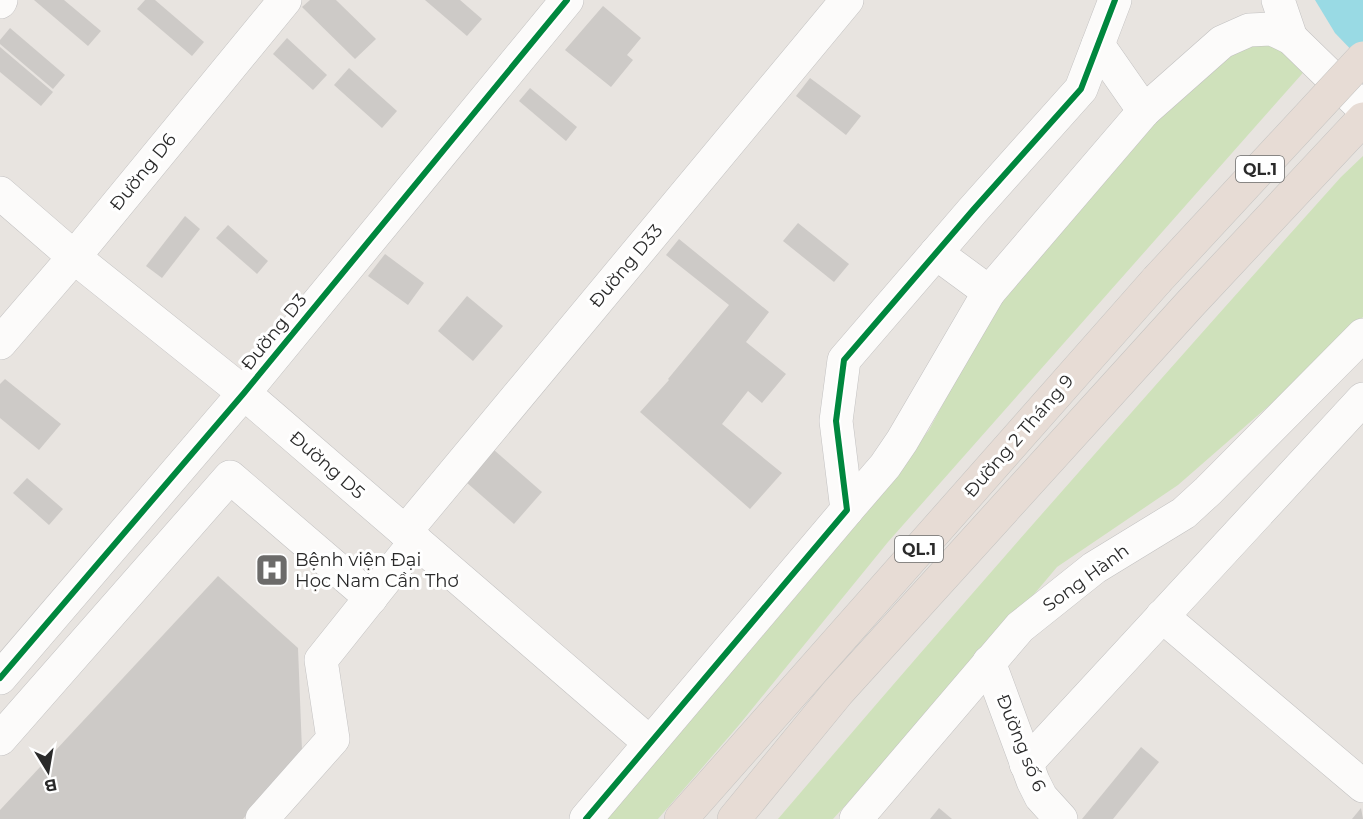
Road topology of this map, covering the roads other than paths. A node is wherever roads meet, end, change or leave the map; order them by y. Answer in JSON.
{"nodes":[{"id":1,"x":285,"y":0,"type":"edge"},
{"id":2,"x":567,"y":0,"type":"edge"},
{"id":3,"x":847,"y":0,"type":"edge"},
{"id":4,"x":1115,"y":0,"type":"edge"},
{"id":5,"x":1278,"y":0,"type":"edge"},
{"id":6,"x":1292,"y":38,"type":"junction"},
{"id":7,"x":1098,"y":45,"type":"junction"},
{"id":8,"x":1363,"y":58,"type":"edge"},
{"id":9,"x":1363,"y":108,"type":"edge"},
{"id":10,"x":1144,"y":111,"type":"junction"},
{"id":11,"x":1363,"y":119,"type":"edge"},
{"id":12,"x":0,"y":192,"type":"edge"},
{"id":13,"x":936,"y":253,"type":"junction"},
{"id":14,"x":74,"y":257,"type":"junction"},
{"id":15,"x":989,"y":292,"type":"junction"},
{"id":16,"x":1363,"y":335,"type":"edge"},
{"id":17,"x":0,"y":343,"type":"edge"},
{"id":18,"x":244,"y":393,"type":"junction"},
{"id":19,"x":1363,"y":399,"type":"edge"},
{"id":20,"x":847,"y":510,"type":"junction"},
{"id":21,"x":411,"y":537,"type":"junction"},
{"id":22,"x":371,"y":598,"type":"junction"},
{"id":23,"x":1162,"y":616,"type":"junction"},
{"id":24,"x":989,"y":662,"type":"junction"},
{"id":25,"x":0,"y":678,"type":"edge"},
{"id":26,"x":0,"y":739,"type":"edge"},
{"id":27,"x":651,"y":743,"type":"junction"},
{"id":28,"x":1026,"y":764,"type":"junction"},
{"id":29,"x":1363,"y":786,"type":"edge"},
{"id":30,"x":262,"y":819,"type":"edge"},
{"id":31,"x":586,"y":819,"type":"edge"},
{"id":32,"x":681,"y":819,"type":"edge"},
{"id":33,"x":734,"y":819,"type":"edge"},
{"id":34,"x":856,"y":819,"type":"edge"},
{"id":35,"x":1061,"y":819,"type":"edge"}],
"edges":[{"from":1,"to":14,"type":"street","name":"Đường D6"},
{"from":2,"to":18,"type":"street","name":"Đường D3"},
{"from":3,"to":21,"type":"street","name":"Đường D33"},
{"from":4,"to":7,"type":"street"},
{"from":5,"to":6,"type":"street"},
{"from":6,"to":9,"type":"street"},
{"from":6,"to":10,"type":"street"},
{"from":7,"to":10,"type":"street"},
{"from":7,"to":13,"type":"street"},
{"from":8,"to":32,"type":"highway","name":"Đường 2 Tháng 9","number":"QL.1","bridge":true},
{"from":10,"to":15,"type":"street"},
{"from":11,"to":33,"type":"highway","name":"Đường 2 Tháng 9","number":"QL.1"},
{"from":12,"to":14,"type":"street","name":"Đường D5"},
{"from":13,"to":15,"type":"street"},
{"from":13,"to":20,"type":"street"},
{"from":14,"to":17,"type":"street","name":"Đường D6"},
{"from":14,"to":18,"type":"street","name":"Đường D5"},
{"from":15,"to":20,"type":"street"},
{"from":16,"to":24,"type":"street","name":"Song Hành"},
{"from":18,"to":21,"type":"street","name":"Đường D5"},
{"from":18,"to":25,"type":"street","name":"Đường D3"},
{"from":19,"to":23,"type":"street"},
{"from":20,"to":27,"type":"street"},
{"from":21,"to":22,"type":"street","name":"Đường D33"},
{"from":21,"to":27,"type":"street","name":"Đường D5"},
{"from":22,"to":26,"type":"street"},
{"from":22,"to":30,"type":"street","name":"Đường D33"},
{"from":23,"to":28,"type":"street"},
{"from":23,"to":29,"type":"street"},
{"from":24,"to":28,"type":"street","name":"Đường số 6"},
{"from":24,"to":34,"type":"street","name":"Song Hành"},
{"from":27,"to":31,"type":"street"},
{"from":28,"to":35,"type":"street","name":"Đường số 6"}]}
